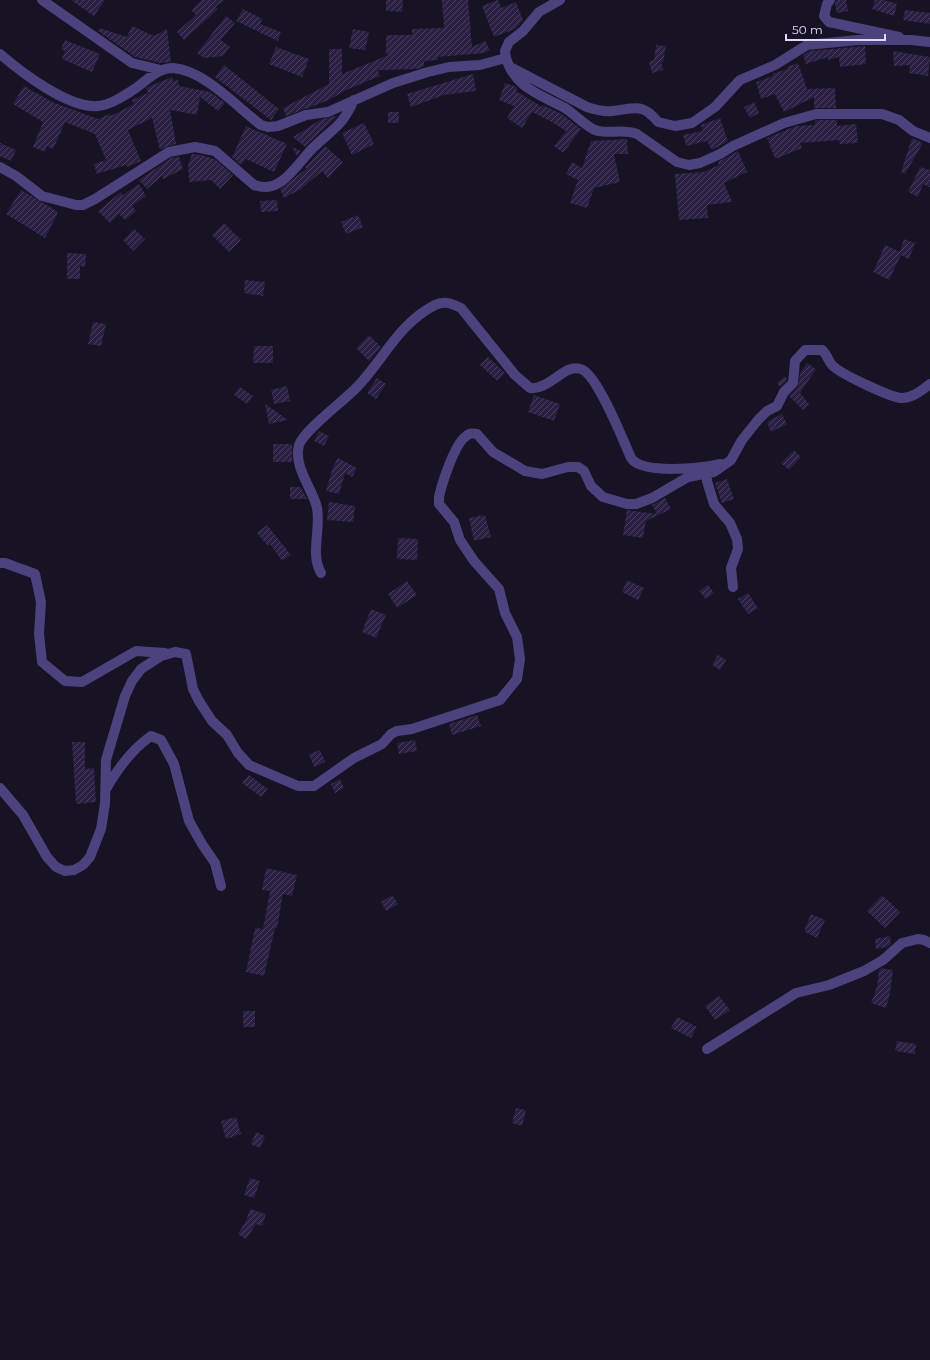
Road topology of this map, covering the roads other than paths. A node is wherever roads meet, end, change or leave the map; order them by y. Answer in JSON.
{"nodes":[{"id":1,"x":42,"y":0,"type":"edge"},
{"id":2,"x":560,"y":0,"type":"edge"},
{"id":3,"x":830,"y":0,"type":"edge"},
{"id":4,"x":911,"y":40,"type":"junction"},
{"id":5,"x":930,"y":42,"type":"edge"},
{"id":6,"x":0,"y":54,"type":"edge"},
{"id":7,"x":507,"y":62,"type":"junction"},
{"id":8,"x":161,"y":70,"type":"junction"},
{"id":9,"x":354,"y":100,"type":"junction"},
{"id":10,"x":930,"y":138,"type":"edge"},
{"id":11,"x":0,"y":167,"type":"edge"},
{"id":12,"x":930,"y":384,"type":"edge"},
{"id":13,"x":727,"y":463,"type":"junction"},
{"id":14,"x":707,"y":474,"type":"junction"},
{"id":15,"x":0,"y":563,"type":"edge"},
{"id":16,"x":321,"y":573,"type":"dead end"},
{"id":17,"x":733,"y":587,"type":"dead end"},
{"id":18,"x":167,"y":653,"type":"junction"},
{"id":19,"x":0,"y":788,"type":"edge"},
{"id":20,"x":106,"y":789,"type":"junction"},
{"id":21,"x":221,"y":886,"type":"dead end"},
{"id":22,"x":930,"y":943,"type":"edge"},
{"id":23,"x":707,"y":1049,"type":"dead end"}],
"edges":[{"from":1,"to":8,"type":"street"},
{"from":2,"to":7,"type":"street"},
{"from":3,"to":4,"type":"street"},
{"from":4,"to":5,"type":"street"},
{"from":4,"to":7,"type":"street"},
{"from":6,"to":8,"type":"street"},
{"from":7,"to":9,"type":"street"},
{"from":7,"to":10,"type":"street"},
{"from":8,"to":9,"type":"street"},
{"from":9,"to":11,"type":"street"},
{"from":12,"to":13,"type":"street"},
{"from":13,"to":14,"type":"street"},
{"from":13,"to":16,"type":"street"},
{"from":14,"to":17,"type":"street"},
{"from":14,"to":18,"type":"street"},
{"from":15,"to":18,"type":"street"},
{"from":18,"to":20,"type":"street"},
{"from":19,"to":20,"type":"street"},
{"from":20,"to":21,"type":"street"},
{"from":22,"to":23,"type":"street"}]}
